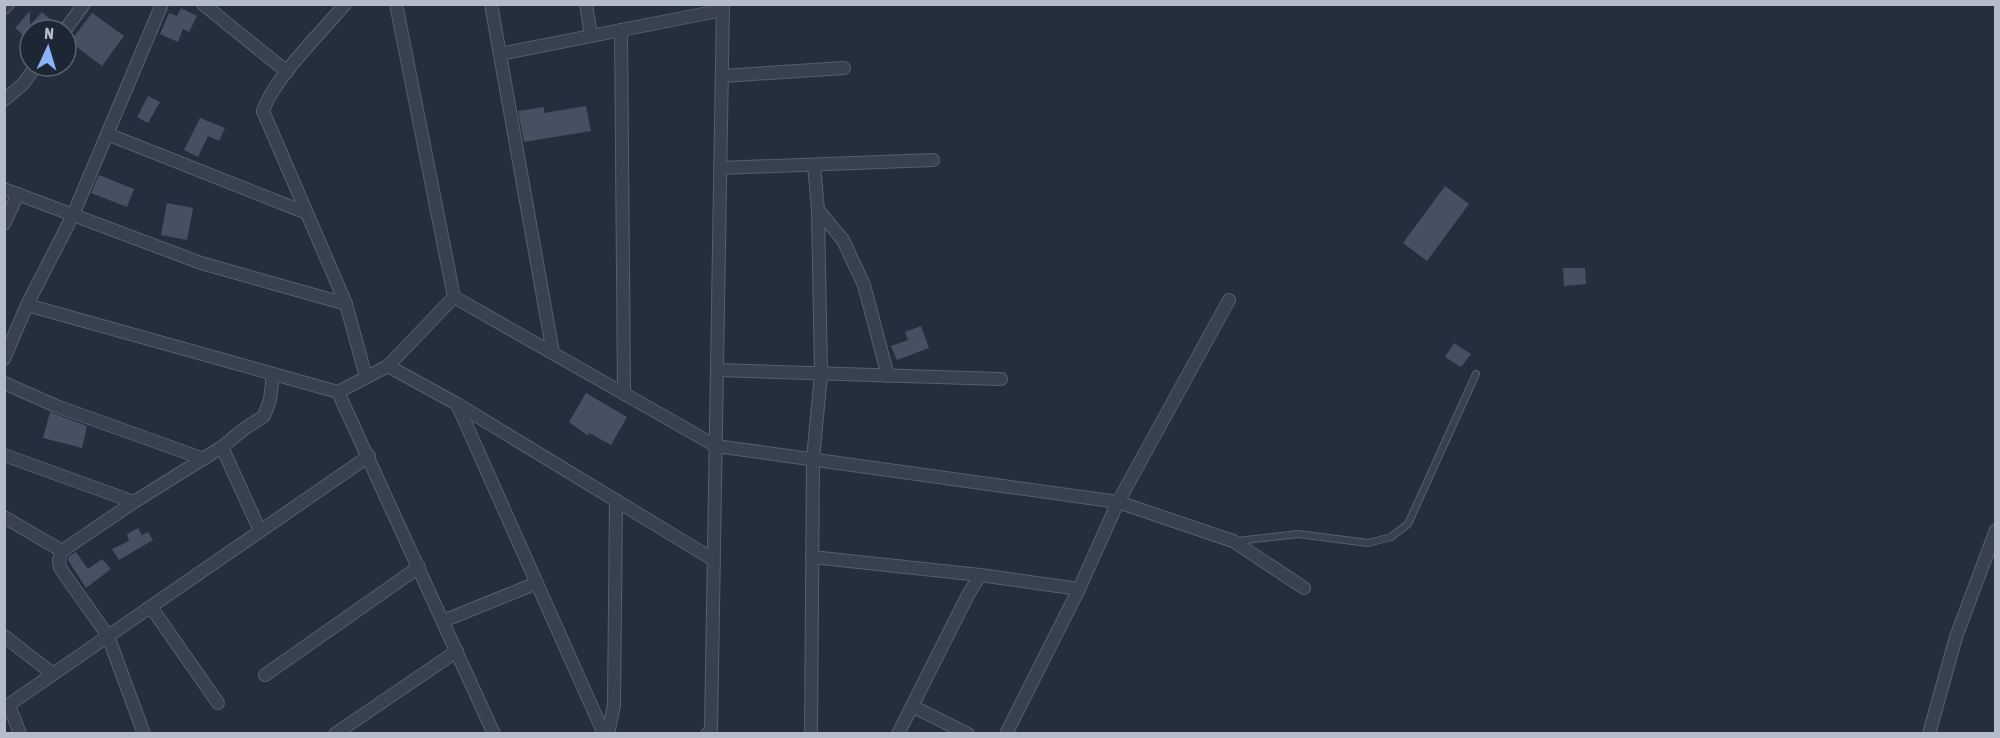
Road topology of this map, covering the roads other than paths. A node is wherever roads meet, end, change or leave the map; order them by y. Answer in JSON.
{"nodes":[{"id":1,"x":84,"y":4,"type":"edge"},
{"id":2,"x":162,"y":4,"type":"edge"},
{"id":3,"x":203,"y":4,"type":"edge"},
{"id":4,"x":345,"y":4,"type":"edge"},
{"id":5,"x":396,"y":4,"type":"edge"},
{"id":6,"x":491,"y":4,"type":"edge"},
{"id":7,"x":586,"y":4,"type":"edge"},
{"id":8,"x":723,"y":7,"type":"edge"},
{"id":9,"x":73,"y":18,"type":"edge"},
{"id":10,"x":621,"y":30,"type":"junction"},
{"id":11,"x":591,"y":36,"type":"junction"},
{"id":12,"x":500,"y":54,"type":"junction"},
{"id":13,"x":844,"y":68,"type":"dead end"},
{"id":14,"x":286,"y":72,"type":"junction"},
{"id":15,"x":722,"y":76,"type":"junction"},
{"id":16,"x":27,"y":78,"type":"edge"},
{"id":17,"x":4,"y":100,"type":"edge"},
{"id":18,"x":107,"y":134,"type":"junction"},
{"id":19,"x":933,"y":160,"type":"dead end"},
{"id":20,"x":814,"y":165,"type":"junction"},
{"id":21,"x":720,"y":168,"type":"junction"},
{"id":22,"x":4,"y":189,"type":"edge"},
{"id":23,"x":18,"y":194,"type":"junction"},
{"id":24,"x":818,"y":210,"type":"junction"},
{"id":25,"x":304,"y":212,"type":"junction"},
{"id":26,"x":73,"y":215,"type":"junction"},
{"id":27,"x":4,"y":224,"type":"edge"},
{"id":28,"x":454,"y":297,"type":"junction"},
{"id":29,"x":1229,"y":300,"type":"dead end"},
{"id":30,"x":27,"y":304,"type":"junction"},
{"id":31,"x":346,"y":304,"type":"junction"},
{"id":32,"x":554,"y":353,"type":"junction"},
{"id":33,"x":4,"y":359,"type":"edge"},
{"id":34,"x":388,"y":366,"type":"junction"},
{"id":35,"x":717,"y":370,"type":"junction"},
{"id":36,"x":273,"y":374,"type":"junction"},
{"id":37,"x":821,"y":374,"type":"junction"},
{"id":38,"x":1476,"y":374,"type":"dead end"},
{"id":39,"x":888,"y":376,"type":"junction"},
{"id":40,"x":366,"y":377,"type":"junction"},
{"id":41,"x":1001,"y":379,"type":"dead end"},
{"id":42,"x":4,"y":383,"type":"edge"},
{"id":43,"x":338,"y":392,"type":"junction"},
{"id":44,"x":624,"y":394,"type":"junction"},
{"id":45,"x":457,"y":404,"type":"junction"},
{"id":46,"x":716,"y":446,"type":"junction"},
{"id":47,"x":222,"y":447,"type":"junction"},
{"id":48,"x":4,"y":455,"type":"edge"},
{"id":49,"x":369,"y":456,"type":"junction"},
{"id":50,"x":204,"y":459,"type":"junction"},
{"id":51,"x":813,"y":459,"type":"junction"},
{"id":52,"x":616,"y":500,"type":"junction"},
{"id":53,"x":134,"y":502,"type":"junction"},
{"id":54,"x":1118,"y":502,"type":"junction"},
{"id":55,"x":4,"y":516,"type":"edge"},
{"id":56,"x":1995,"y":530,"type":"edge"},
{"id":57,"x":260,"y":531,"type":"junction"},
{"id":58,"x":1233,"y":541,"type":"junction"},
{"id":59,"x":62,"y":551,"type":"junction"},
{"id":60,"x":812,"y":557,"type":"junction"},
{"id":61,"x":714,"y":560,"type":"junction"},
{"id":62,"x":419,"y":567,"type":"junction"},
{"id":63,"x":980,"y":575,"type":"junction"},
{"id":64,"x":537,"y":583,"type":"junction"},
{"id":65,"x":1304,"y":588,"type":"dead end"},
{"id":66,"x":1079,"y":589,"type":"junction"},
{"id":67,"x":151,"y":607,"type":"junction"},
{"id":68,"x":443,"y":621,"type":"junction"},
{"id":69,"x":4,"y":636,"type":"edge"},
{"id":70,"x":108,"y":636,"type":"junction"},
{"id":71,"x":457,"y":651,"type":"junction"},
{"id":72,"x":53,"y":674,"type":"junction"},
{"id":73,"x":265,"y":675,"type":"dead end"},
{"id":74,"x":218,"y":703,"type":"dead end"},
{"id":75,"x":7,"y":706,"type":"edge"},
{"id":76,"x":912,"y":706,"type":"junction"},
{"id":77,"x":712,"y":732,"type":"edge"},
{"id":78,"x":20,"y":734,"type":"edge"},
{"id":79,"x":144,"y":734,"type":"edge"},
{"id":80,"x":335,"y":734,"type":"edge"},
{"id":81,"x":494,"y":734,"type":"edge"},
{"id":82,"x":606,"y":734,"type":"edge"},
{"id":83,"x":811,"y":734,"type":"edge"},
{"id":84,"x":898,"y":734,"type":"edge"},
{"id":85,"x":968,"y":734,"type":"edge"},
{"id":86,"x":1006,"y":734,"type":"edge"},
{"id":87,"x":1929,"y":734,"type":"edge"}],
"edges":[{"from":1,"to":9,"type":"street"},
{"from":2,"to":18,"type":"street"},
{"from":3,"to":14,"type":"street"},
{"from":4,"to":14,"type":"street"},
{"from":5,"to":28,"type":"street"},
{"from":6,"to":12,"type":"street"},
{"from":7,"to":11,"type":"street"},
{"from":8,"to":10,"type":"street"},
{"from":8,"to":15,"type":"street"},
{"from":10,"to":11,"type":"street"},
{"from":10,"to":44,"type":"street"},
{"from":11,"to":12,"type":"street"},
{"from":12,"to":32,"type":"street"},
{"from":13,"to":15,"type":"street"},
{"from":14,"to":25,"type":"street"},
{"from":15,"to":21,"type":"street"},
{"from":16,"to":17,"type":"street"},
{"from":18,"to":25,"type":"street"},
{"from":18,"to":26,"type":"street"},
{"from":19,"to":20,"type":"street"},
{"from":20,"to":21,"type":"street"},
{"from":20,"to":24,"type":"street"},
{"from":21,"to":35,"type":"street"},
{"from":22,"to":23,"type":"street"},
{"from":23,"to":26,"type":"street"},
{"from":23,"to":27,"type":"street"},
{"from":24,"to":37,"type":"street"},
{"from":24,"to":39,"type":"street"},
{"from":25,"to":31,"type":"street"},
{"from":26,"to":30,"type":"street"},
{"from":26,"to":31,"type":"street"},
{"from":28,"to":32,"type":"street"},
{"from":28,"to":34,"type":"street"},
{"from":29,"to":54,"type":"street"},
{"from":30,"to":33,"type":"street"},
{"from":30,"to":36,"type":"street"},
{"from":31,"to":40,"type":"street"},
{"from":32,"to":44,"type":"street"},
{"from":34,"to":40,"type":"street"},
{"from":34,"to":45,"type":"street"},
{"from":35,"to":37,"type":"street"},
{"from":35,"to":46,"type":"street"},
{"from":36,"to":43,"type":"street"},
{"from":36,"to":47,"type":"street"},
{"from":37,"to":39,"type":"street"},
{"from":37,"to":51,"type":"street"},
{"from":38,"to":58,"type":"lane"},
{"from":39,"to":41,"type":"street"},
{"from":40,"to":43,"type":"street"},
{"from":42,"to":50,"type":"street"},
{"from":43,"to":49,"type":"street"},
{"from":44,"to":46,"type":"street"},
{"from":45,"to":52,"type":"street"},
{"from":45,"to":64,"type":"street"},
{"from":46,"to":51,"type":"street"},
{"from":46,"to":61,"type":"street"},
{"from":47,"to":50,"type":"street"},
{"from":47,"to":57,"type":"street"},
{"from":48,"to":53,"type":"street"},
{"from":49,"to":57,"type":"street"},
{"from":49,"to":62,"type":"street"},
{"from":50,"to":53,"type":"street"},
{"from":51,"to":54,"type":"street"},
{"from":51,"to":60,"type":"street"},
{"from":52,"to":61,"type":"street"},
{"from":52,"to":82,"type":"street"},
{"from":53,"to":59,"type":"street"},
{"from":54,"to":58,"type":"street"},
{"from":54,"to":66,"type":"street"},
{"from":55,"to":59,"type":"street"},
{"from":56,"to":87,"type":"street"},
{"from":57,"to":67,"type":"street"},
{"from":58,"to":65,"type":"street"},
{"from":59,"to":70,"type":"street"},
{"from":60,"to":63,"type":"street"},
{"from":60,"to":83,"type":"street"},
{"from":61,"to":77,"type":"street"},
{"from":62,"to":68,"type":"street"},
{"from":62,"to":73,"type":"street"},
{"from":63,"to":66,"type":"street"},
{"from":63,"to":76,"type":"street"},
{"from":64,"to":68,"type":"street"},
{"from":64,"to":82,"type":"street"},
{"from":66,"to":86,"type":"street"},
{"from":67,"to":70,"type":"street"},
{"from":67,"to":74,"type":"street"},
{"from":68,"to":71,"type":"street"},
{"from":69,"to":72,"type":"street"},
{"from":70,"to":72,"type":"street"},
{"from":70,"to":79,"type":"street"},
{"from":71,"to":80,"type":"street"},
{"from":71,"to":81,"type":"street"},
{"from":72,"to":75,"type":"street"},
{"from":75,"to":78,"type":"street"},
{"from":76,"to":84,"type":"street"},
{"from":76,"to":85,"type":"street"}]}
